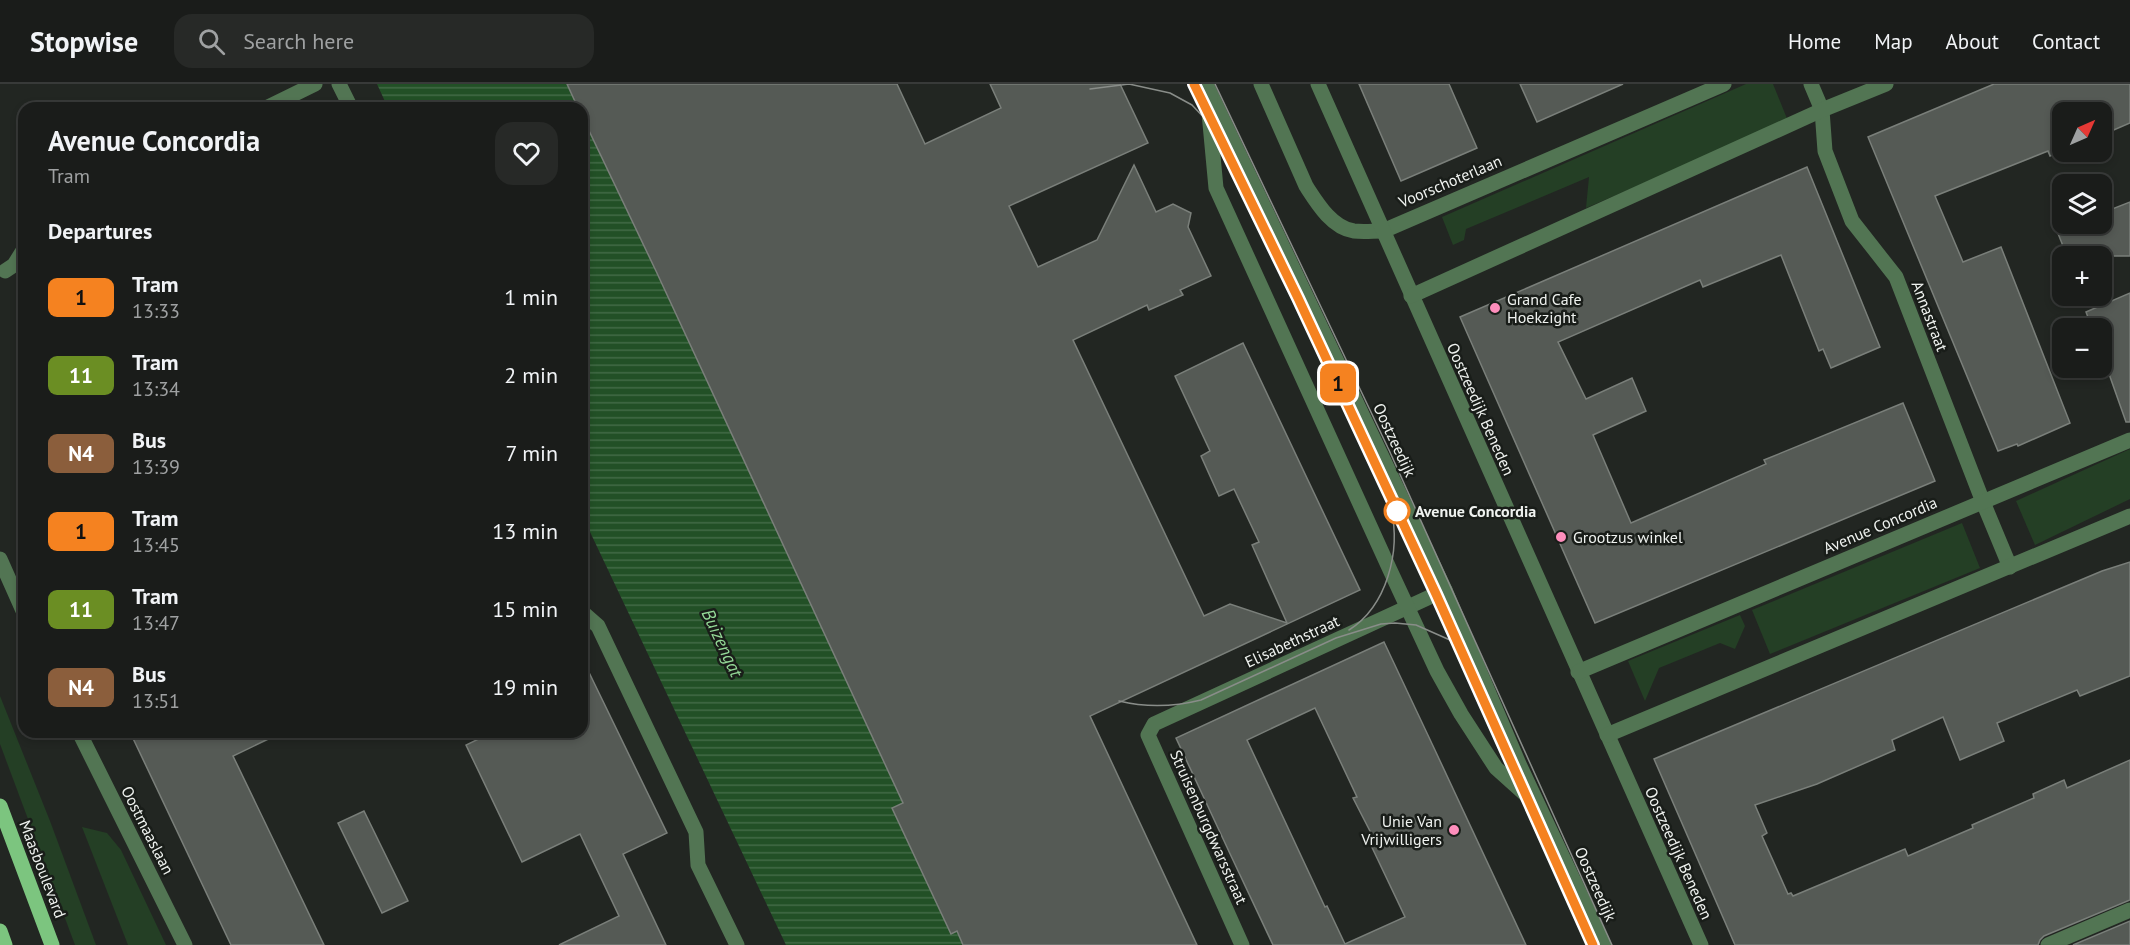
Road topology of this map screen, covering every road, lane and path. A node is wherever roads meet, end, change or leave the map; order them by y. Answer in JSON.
{"nodes":[{"id":1,"x":315,"y":84,"type":"edge"},
{"id":2,"x":339,"y":84,"type":"edge"},
{"id":3,"x":1261,"y":84,"type":"edge"},
{"id":4,"x":1318,"y":84,"type":"edge"},
{"id":5,"x":1724,"y":84,"type":"edge"},
{"id":6,"x":1811,"y":84,"type":"edge"},
{"id":7,"x":1886,"y":84,"type":"edge"},
{"id":8,"x":1208,"y":89,"type":"edge"},
{"id":9,"x":278,"y":102,"type":"edge"},
{"id":10,"x":348,"y":102,"type":"edge"},
{"id":11,"x":1822,"y":110,"type":"junction"},
{"id":12,"x":1383,"y":231,"type":"junction"},
{"id":13,"x":18,"y":259,"type":"edge"},
{"id":14,"x":5,"y":271,"type":"dead end"},
{"id":15,"x":1411,"y":296,"type":"junction"},
{"id":16,"x":2130,"y":440,"type":"edge"},
{"id":17,"x":1983,"y":502,"type":"junction"},
{"id":18,"x":2130,"y":516,"type":"edge"},
{"id":19,"x":0,"y":559,"type":"edge"},
{"id":20,"x":2010,"y":567,"type":"junction"},
{"id":21,"x":1445,"y":590,"type":"junction"},
{"id":22,"x":18,"y":600,"type":"edge"},
{"id":23,"x":1408,"y":607,"type":"junction"},
{"id":24,"x":588,"y":617,"type":"edge"},
{"id":25,"x":1578,"y":672,"type":"junction"},
{"id":26,"x":1154,"y":724,"type":"joint"},
{"id":27,"x":1607,"y":735,"type":"junction"},
{"id":28,"x":82,"y":738,"type":"edge"},
{"id":29,"x":1539,"y":805,"type":"junction"},
{"id":30,"x":0,"y":806,"type":"edge"},
{"id":31,"x":2130,"y":910,"type":"edge"},
{"id":32,"x":0,"y":931,"type":"edge"},
{"id":33,"x":5,"y":945,"type":"edge"},
{"id":34,"x":52,"y":945,"type":"edge"},
{"id":35,"x":185,"y":945,"type":"edge"},
{"id":36,"x":737,"y":945,"type":"edge"},
{"id":37,"x":1242,"y":945,"type":"edge"},
{"id":38,"x":1604,"y":945,"type":"edge"},
{"id":39,"x":1701,"y":945,"type":"edge"},
{"id":40,"x":2048,"y":945,"type":"edge"}],
"edges":[{"from":1,"to":9,"type":"street"},
{"from":2,"to":10,"type":"street"},
{"from":3,"to":12,"type":"street","name":"Voorschoterlaan"},
{"from":4,"to":12,"type":"street","name":"Oostzeedijk Beneden"},
{"from":5,"to":12,"type":"street","name":"Voorschoterlaan"},
{"from":6,"to":11,"type":"street","name":"Annastraat"},
{"from":7,"to":11,"type":"street"},
{"from":8,"to":21,"type":"street","name":"Oostzeedijk"},
{"from":8,"to":23,"type":"street","name":"Oostzeedijk"},
{"from":11,"to":15,"type":"street"},
{"from":11,"to":17,"type":"street","name":"Annastraat"},
{"from":12,"to":15,"type":"street","name":"Oostzeedijk Beneden"},
{"from":13,"to":14,"type":"street"},
{"from":15,"to":25,"type":"street","name":"Oostzeedijk Beneden"},
{"from":16,"to":17,"type":"street","name":"Avenue Concordia"},
{"from":17,"to":20,"type":"street","name":"Annastraat"},
{"from":17,"to":25,"type":"street","name":"Avenue Concordia"},
{"from":18,"to":20,"type":"street"},
{"from":19,"to":22,"type":"street"},
{"from":20,"to":27,"type":"street"},
{"from":21,"to":23,"type":"street","name":"Elisabethstraat"},
{"from":21,"to":29,"type":"street","name":"Oostzeedijk"},
{"from":23,"to":26,"type":"street","name":"Elisabethstraat"},
{"from":23,"to":29,"type":"street","name":"Oostzeedijk"},
{"from":24,"to":36,"type":"street"},
{"from":25,"to":27,"type":"street","name":"Oostzeedijk Beneden"},
{"from":26,"to":37,"type":"street","name":"Struisenburgdwarsstraat"},
{"from":27,"to":39,"type":"street","name":"Oostzeedijk Beneden"},
{"from":28,"to":35,"type":"street","name":"Oostmaaslaan"},
{"from":29,"to":38,"type":"street","name":"Oostzeedijk"},
{"from":30,"to":34,"type":"main road","name":"Maasboulevard"},
{"from":31,"to":40,"type":"street"},
{"from":32,"to":33,"type":"main road"}]}
